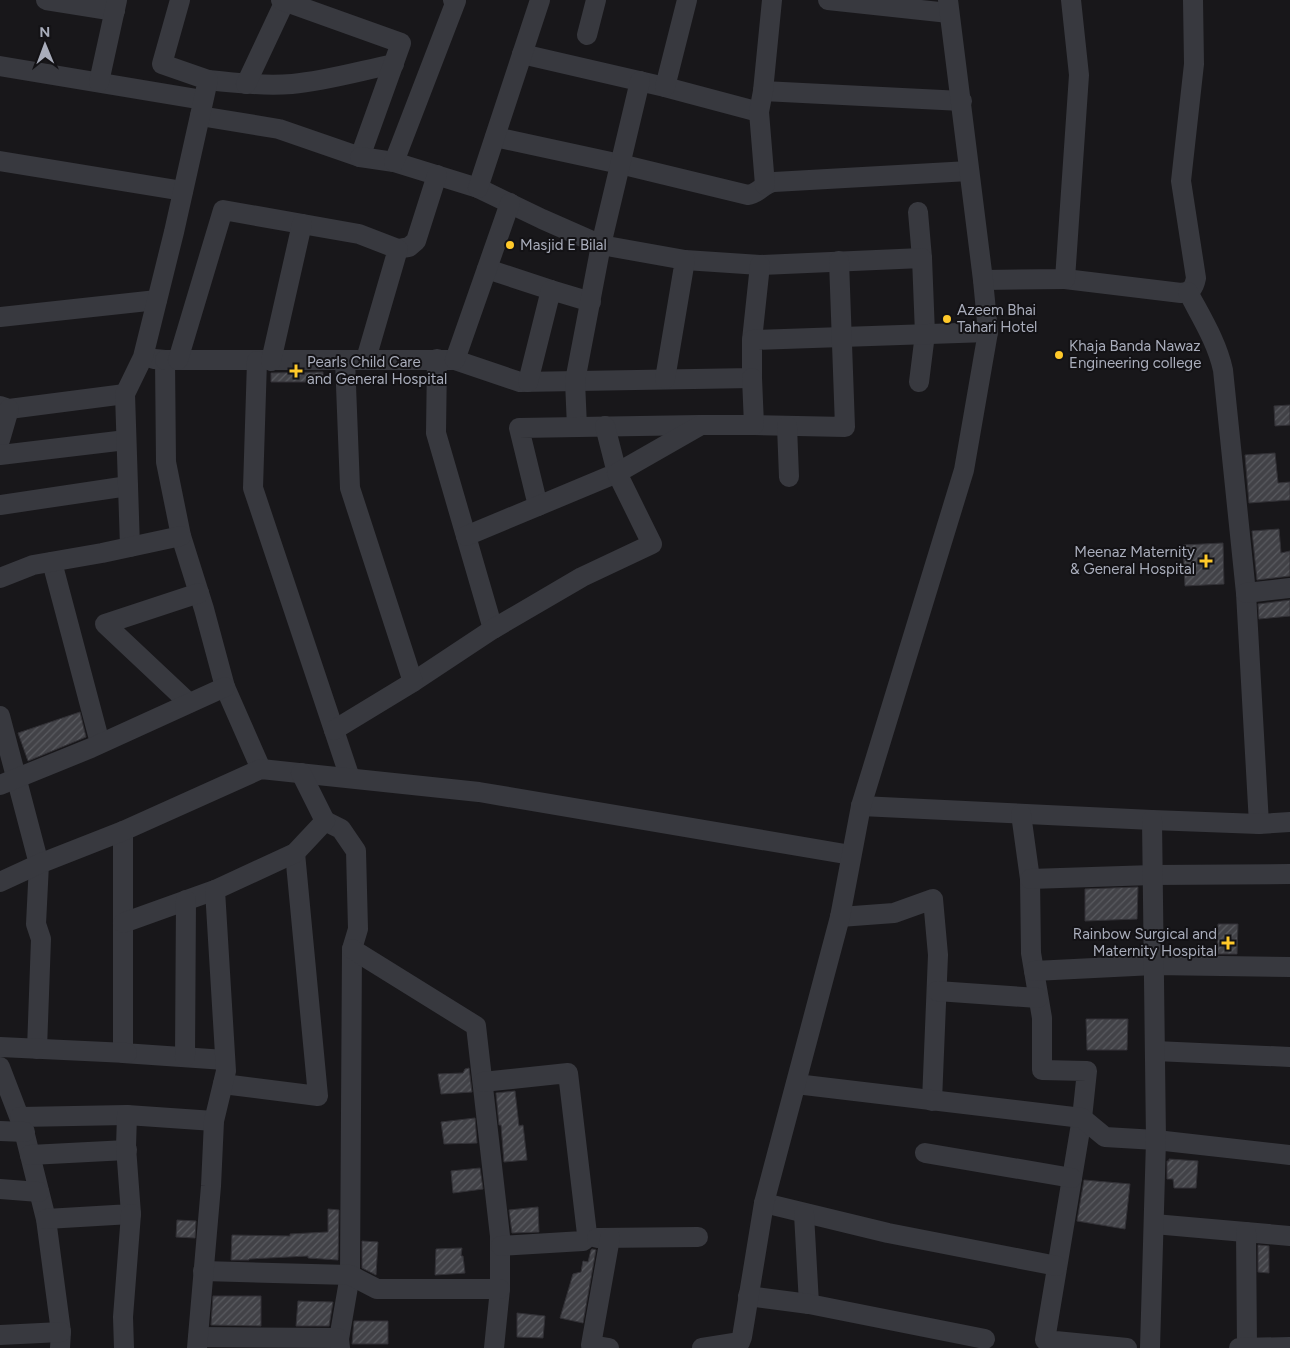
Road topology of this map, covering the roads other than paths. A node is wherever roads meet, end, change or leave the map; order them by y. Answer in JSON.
{"nodes":[{"id":1,"x":46,"y":0,"type":"edge"},
{"id":2,"x":180,"y":0,"type":"edge"},
{"id":3,"x":453,"y":0,"type":"edge"},
{"id":4,"x":540,"y":0,"type":"edge"},
{"id":5,"x":596,"y":0,"type":"edge"},
{"id":6,"x":687,"y":0,"type":"edge"},
{"id":7,"x":772,"y":0,"type":"edge"},
{"id":8,"x":828,"y":0,"type":"edge"},
{"id":9,"x":1071,"y":0,"type":"edge"},
{"id":10,"x":1193,"y":0,"type":"edge"},
{"id":11,"x":283,"y":1,"type":"edge"},
{"id":12,"x":116,"y":5,"type":"edge"},
{"id":13,"x":949,"y":6,"type":"edge"},
{"id":14,"x":587,"y":35,"type":"dead end"},
{"id":15,"x":522,"y":54,"type":"junction"},
{"id":16,"x":394,"y":64,"type":"junction"},
{"id":17,"x":0,"y":66,"type":"edge"},
{"id":18,"x":208,"y":80,"type":"junction"},
{"id":19,"x":640,"y":81,"type":"junction"},
{"id":20,"x":99,"y":82,"type":"junction"},
{"id":21,"x":246,"y":84,"type":"junction"},
{"id":22,"x":665,"y":87,"type":"junction"},
{"id":23,"x":763,"y":91,"type":"junction"},
{"id":24,"x":962,"y":101,"type":"junction"},
{"id":25,"x":201,"y":108,"type":"junction"},
{"id":26,"x":759,"y":112,"type":"junction"},
{"id":27,"x":495,"y":137,"type":"junction"},
{"id":28,"x":360,"y":157,"type":"junction"},
{"id":29,"x":0,"y":161,"type":"edge"},
{"id":30,"x":394,"y":162,"type":"junction"},
{"id":31,"x":620,"y":164,"type":"junction"},
{"id":32,"x":969,"y":171,"type":"junction"},
{"id":33,"x":437,"y":175,"type":"junction"},
{"id":34,"x":765,"y":185,"type":"junction"},
{"id":35,"x":478,"y":188,"type":"junction"},
{"id":36,"x":183,"y":192,"type":"junction"},
{"id":37,"x":510,"y":203,"type":"junction"},
{"id":38,"x":918,"y":212,"type":"dead end"},
{"id":39,"x":302,"y":224,"type":"junction"},
{"id":40,"x":600,"y":245,"type":"junction"},
{"id":41,"x":398,"y":249,"type":"junction"},
{"id":42,"x":922,"y":258,"type":"junction"},
{"id":43,"x":685,"y":260,"type":"junction"},
{"id":44,"x":839,"y":261,"type":"junction"},
{"id":45,"x":760,"y":265,"type":"junction"},
{"id":46,"x":486,"y":269,"type":"junction"},
{"id":47,"x":1065,"y":279,"type":"junction"},
{"id":48,"x":983,"y":280,"type":"junction"},
{"id":49,"x":552,"y":290,"type":"junction"},
{"id":50,"x":1188,"y":292,"type":"junction"},
{"id":51,"x":157,"y":300,"type":"junction"},
{"id":52,"x":591,"y":302,"type":"junction"},
{"id":53,"x":0,"y":317,"type":"edge"},
{"id":54,"x":988,"y":332,"type":"junction"},
{"id":55,"x":925,"y":334,"type":"junction"},
{"id":56,"x":841,"y":337,"type":"junction"},
{"id":57,"x":752,"y":340,"type":"junction"},
{"id":58,"x":143,"y":357,"type":"junction"},
{"id":59,"x":366,"y":359,"type":"junction"},
{"id":60,"x":172,"y":360,"type":"junction"},
{"id":61,"x":345,"y":360,"type":"junction"},
{"id":62,"x":446,"y":360,"type":"junction"},
{"id":63,"x":264,"y":361,"type":"junction"},
{"id":64,"x":752,"y":378,"type":"junction"},
{"id":65,"x":665,"y":379,"type":"junction"},
{"id":66,"x":574,"y":381,"type":"junction"},
{"id":67,"x":528,"y":382,"type":"junction"},
{"id":68,"x":919,"y":382,"type":"dead end"},
{"id":69,"x":125,"y":394,"type":"junction"},
{"id":70,"x":4,"y":407,"type":"edge"},
{"id":71,"x":702,"y":425,"type":"junction"},
{"id":72,"x":754,"y":425,"type":"junction"},
{"id":73,"x":605,"y":426,"type":"junction"},
{"id":74,"x":787,"y":426,"type":"junction"},
{"id":75,"x":577,"y":427,"type":"junction"},
{"id":76,"x":0,"y":440,"type":"edge"},
{"id":77,"x":126,"y":440,"type":"junction"},
{"id":78,"x":0,"y":455,"type":"edge"},
{"id":79,"x":617,"y":473,"type":"junction"},
{"id":80,"x":790,"y":476,"type":"dead end"},
{"id":81,"x":128,"y":486,"type":"junction"},
{"id":82,"x":0,"y":506,"type":"edge"},
{"id":83,"x":538,"y":506,"type":"junction"},
{"id":84,"x":181,"y":536,"type":"junction"},
{"id":85,"x":466,"y":536,"type":"junction"},
{"id":86,"x":130,"y":547,"type":"junction"},
{"id":87,"x":52,"y":562,"type":"junction"},
{"id":88,"x":0,"y":578,"type":"edge"},
{"id":89,"x":1290,"y":588,"type":"edge"},
{"id":90,"x":199,"y":593,"type":"junction"},
{"id":91,"x":1246,"y":593,"type":"junction"},
{"id":92,"x":493,"y":629,"type":"junction"},
{"id":93,"x":413,"y":682,"type":"junction"},
{"id":94,"x":225,"y":687,"type":"junction"},
{"id":95,"x":188,"y":703,"type":"junction"},
{"id":96,"x":0,"y":716,"type":"edge"},
{"id":97,"x":334,"y":730,"type":"junction"},
{"id":98,"x":100,"y":743,"type":"junction"},
{"id":99,"x":260,"y":769,"type":"junction"},
{"id":100,"x":301,"y":773,"type":"junction"},
{"id":101,"x":350,"y":778,"type":"junction"},
{"id":102,"x":9,"y":781,"type":"edge"},
{"id":103,"x":861,"y":806,"type":"junction"},
{"id":104,"x":1020,"y":814,"type":"junction"},
{"id":105,"x":1152,"y":820,"type":"junction"},
{"id":106,"x":325,"y":821,"type":"junction"},
{"id":107,"x":1290,"y":822,"type":"edge"},
{"id":108,"x":1259,"y":824,"type":"junction"},
{"id":109,"x":123,"y":831,"type":"junction"},
{"id":110,"x":294,"y":853,"type":"junction"},
{"id":111,"x":851,"y":855,"type":"junction"},
{"id":112,"x":39,"y":864,"type":"junction"},
{"id":113,"x":1290,"y":874,"type":"edge"},
{"id":114,"x":1152,"y":875,"type":"junction"},
{"id":115,"x":1030,"y":880,"type":"junction"},
{"id":116,"x":0,"y":882,"type":"edge"},
{"id":117,"x":215,"y":890,"type":"junction"},
{"id":118,"x":186,"y":900,"type":"junction"},
{"id":119,"x":840,"y":917,"type":"junction"},
{"id":120,"x":123,"y":923,"type":"junction"},
{"id":121,"x":352,"y":949,"type":"junction"},
{"id":122,"x":1154,"y":965,"type":"junction"},
{"id":123,"x":1290,"y":967,"type":"edge"},
{"id":124,"x":1034,"y":971,"type":"junction"},
{"id":125,"x":937,"y":991,"type":"junction"},
{"id":126,"x":1038,"y":998,"type":"junction"},
{"id":127,"x":0,"y":1047,"type":"edge"},
{"id":128,"x":37,"y":1049,"type":"junction"},
{"id":129,"x":1155,"y":1051,"type":"junction"},
{"id":130,"x":127,"y":1053,"type":"junction"},
{"id":131,"x":185,"y":1057,"type":"junction"},
{"id":132,"x":1290,"y":1057,"type":"edge"},
{"id":133,"x":225,"y":1060,"type":"junction"},
{"id":134,"x":0,"y":1067,"type":"edge"},
{"id":135,"x":482,"y":1082,"type":"junction"},
{"id":136,"x":223,"y":1084,"type":"junction"},
{"id":137,"x":796,"y":1084,"type":"junction"},
{"id":138,"x":932,"y":1101,"type":"junction"},
{"id":139,"x":127,"y":1116,"type":"junction"},
{"id":140,"x":1082,"y":1118,"type":"junction"},
{"id":141,"x":214,"y":1121,"type":"junction"},
{"id":142,"x":22,"y":1125,"type":"junction"},
{"id":143,"x":0,"y":1132,"type":"edge"},
{"id":144,"x":1156,"y":1140,"type":"junction"},
{"id":145,"x":126,"y":1150,"type":"junction"},
{"id":146,"x":925,"y":1153,"type":"dead end"},
{"id":147,"x":30,"y":1155,"type":"junction"},
{"id":148,"x":1290,"y":1155,"type":"edge"},
{"id":149,"x":1072,"y":1178,"type":"junction"},
{"id":150,"x":0,"y":1189,"type":"edge"},
{"id":151,"x":40,"y":1192,"type":"junction"},
{"id":152,"x":764,"y":1203,"type":"junction"},
{"id":153,"x":131,"y":1214,"type":"junction"},
{"id":154,"x":804,"y":1214,"type":"junction"},
{"id":155,"x":46,"y":1219,"type":"junction"},
{"id":156,"x":1154,"y":1224,"type":"junction"},
{"id":157,"x":1246,"y":1232,"type":"junction"},
{"id":158,"x":1290,"y":1236,"type":"edge"},
{"id":159,"x":698,"y":1237,"type":"dead end"},
{"id":160,"x":587,"y":1238,"type":"junction"},
{"id":161,"x":610,"y":1238,"type":"junction"},
{"id":162,"x":501,"y":1246,"type":"junction"},
{"id":163,"x":1058,"y":1266,"type":"junction"},
{"id":164,"x":202,"y":1271,"type":"junction"},
{"id":165,"x":350,"y":1275,"type":"junction"},
{"id":166,"x":500,"y":1289,"type":"junction"},
{"id":167,"x":748,"y":1296,"type":"junction"},
{"id":168,"x":809,"y":1304,"type":"junction"},
{"id":169,"x":0,"y":1335,"type":"edge"},
{"id":170,"x":986,"y":1339,"type":"dead end"},
{"id":171,"x":61,"y":1340,"type":"edge"},
{"id":172,"x":197,"y":1342,"type":"edge"},
{"id":173,"x":339,"y":1343,"type":"edge"},
{"id":174,"x":1290,"y":1346,"type":"edge"},
{"id":175,"x":124,"y":1348,"type":"edge"},
{"id":176,"x":494,"y":1348,"type":"edge"},
{"id":177,"x":609,"y":1348,"type":"edge"},
{"id":178,"x":702,"y":1348,"type":"edge"},
{"id":179,"x":1127,"y":1348,"type":"edge"},
{"id":180,"x":1150,"y":1348,"type":"edge"},
{"id":181,"x":1239,"y":1348,"type":"edge"},
{"id":182,"x":1248,"y":1348,"type":"edge"}],
"edges":[{"from":1,"to":12,"type":"street"},
{"from":2,"to":18,"type":"street"},
{"from":3,"to":30,"type":"street"},
{"from":4,"to":15,"type":"street"},
{"from":5,"to":14,"type":"street"},
{"from":6,"to":22,"type":"street"},
{"from":7,"to":23,"type":"street"},
{"from":8,"to":13,"type":"street"},
{"from":9,"to":47,"type":"street"},
{"from":10,"to":50,"type":"street"},
{"from":11,"to":16,"type":"street"},
{"from":11,"to":21,"type":"street"},
{"from":12,"to":20,"type":"street"},
{"from":13,"to":24,"type":"street"},
{"from":15,"to":19,"type":"street"},
{"from":15,"to":27,"type":"street"},
{"from":16,"to":21,"type":"street"},
{"from":16,"to":28,"type":"street"},
{"from":17,"to":20,"type":"street"},
{"from":18,"to":21,"type":"street"},
{"from":18,"to":25,"type":"street"},
{"from":19,"to":22,"type":"street"},
{"from":19,"to":31,"type":"street"},
{"from":20,"to":25,"type":"street"},
{"from":22,"to":26,"type":"street"},
{"from":23,"to":24,"type":"street"},
{"from":23,"to":26,"type":"street"},
{"from":24,"to":32,"type":"street"},
{"from":25,"to":28,"type":"street"},
{"from":25,"to":36,"type":"street"},
{"from":26,"to":34,"type":"street"},
{"from":27,"to":31,"type":"street"},
{"from":27,"to":35,"type":"street"},
{"from":28,"to":30,"type":"street"},
{"from":29,"to":36,"type":"street"},
{"from":30,"to":33,"type":"street"},
{"from":31,"to":34,"type":"street"},
{"from":31,"to":40,"type":"street"},
{"from":32,"to":34,"type":"street"},
{"from":32,"to":48,"type":"street"},
{"from":33,"to":35,"type":"street"},
{"from":33,"to":41,"type":"street"},
{"from":35,"to":37,"type":"street"},
{"from":36,"to":51,"type":"street"},
{"from":37,"to":40,"type":"street"},
{"from":37,"to":46,"type":"street"},
{"from":38,"to":42,"type":"street"},
{"from":39,"to":41,"type":"street"},
{"from":39,"to":60,"type":"street"},
{"from":39,"to":63,"type":"street"},
{"from":40,"to":43,"type":"street"},
{"from":40,"to":52,"type":"street"},
{"from":41,"to":59,"type":"street"},
{"from":42,"to":44,"type":"street"},
{"from":42,"to":55,"type":"street"},
{"from":43,"to":45,"type":"street"},
{"from":43,"to":65,"type":"street"},
{"from":44,"to":45,"type":"street"},
{"from":44,"to":56,"type":"street"},
{"from":45,"to":57,"type":"street"},
{"from":46,"to":49,"type":"street"},
{"from":46,"to":62,"type":"street"},
{"from":47,"to":48,"type":"street"},
{"from":47,"to":50,"type":"street"},
{"from":48,"to":54,"type":"street"},
{"from":49,"to":52,"type":"street"},
{"from":49,"to":67,"type":"street"},
{"from":50,"to":91,"type":"street"},
{"from":51,"to":53,"type":"street"},
{"from":51,"to":58,"type":"street"},
{"from":52,"to":66,"type":"street"},
{"from":54,"to":55,"type":"street"},
{"from":54,"to":103,"type":"street"},
{"from":55,"to":56,"type":"street"},
{"from":55,"to":68,"type":"street"},
{"from":56,"to":57,"type":"street"},
{"from":56,"to":74,"type":"street"},
{"from":57,"to":64,"type":"street"},
{"from":58,"to":60,"type":"street"},
{"from":58,"to":69,"type":"street"},
{"from":59,"to":61,"type":"street"},
{"from":59,"to":62,"type":"street"},
{"from":60,"to":63,"type":"street"},
{"from":60,"to":84,"type":"street"},
{"from":61,"to":63,"type":"street"},
{"from":61,"to":93,"type":"street"},
{"from":62,"to":67,"type":"street"},
{"from":62,"to":85,"type":"street"},
{"from":63,"to":97,"type":"street"},
{"from":64,"to":65,"type":"street"},
{"from":64,"to":72,"type":"street"},
{"from":65,"to":66,"type":"street"},
{"from":66,"to":67,"type":"street"},
{"from":66,"to":75,"type":"street"},
{"from":69,"to":70,"type":"street"},
{"from":69,"to":77,"type":"street"},
{"from":70,"to":76,"type":"street"},
{"from":71,"to":72,"type":"street"},
{"from":71,"to":73,"type":"street"},
{"from":71,"to":79,"type":"street"},
{"from":72,"to":74,"type":"street"},
{"from":73,"to":75,"type":"street"},
{"from":73,"to":79,"type":"street"},
{"from":74,"to":80,"type":"street"},
{"from":75,"to":83,"type":"street"},
{"from":77,"to":78,"type":"street"},
{"from":77,"to":81,"type":"street"},
{"from":79,"to":83,"type":"street"},
{"from":79,"to":92,"type":"street"},
{"from":81,"to":82,"type":"street"},
{"from":81,"to":86,"type":"street"},
{"from":83,"to":85,"type":"street"},
{"from":84,"to":86,"type":"street"},
{"from":84,"to":90,"type":"street"},
{"from":85,"to":92,"type":"street"},
{"from":86,"to":87,"type":"street"},
{"from":87,"to":88,"type":"street"},
{"from":87,"to":98,"type":"street"},
{"from":89,"to":91,"type":"street"},
{"from":90,"to":94,"type":"street"},
{"from":90,"to":95,"type":"street"},
{"from":91,"to":108,"type":"street"},
{"from":92,"to":93,"type":"street"},
{"from":93,"to":97,"type":"street"},
{"from":94,"to":95,"type":"street"},
{"from":94,"to":99,"type":"street"},
{"from":95,"to":98,"type":"street"},
{"from":96,"to":102,"type":"street"},
{"from":97,"to":101,"type":"street"},
{"from":98,"to":102,"type":"street"},
{"from":99,"to":100,"type":"street"},
{"from":99,"to":109,"type":"street"},
{"from":100,"to":101,"type":"street"},
{"from":100,"to":106,"type":"street"},
{"from":101,"to":111,"type":"street"},
{"from":102,"to":112,"type":"street"},
{"from":103,"to":104,"type":"street"},
{"from":103,"to":111,"type":"street"},
{"from":104,"to":105,"type":"street"},
{"from":104,"to":115,"type":"street"},
{"from":105,"to":108,"type":"street"},
{"from":105,"to":114,"type":"street"},
{"from":106,"to":110,"type":"street"},
{"from":106,"to":121,"type":"street"},
{"from":107,"to":108,"type":"street"},
{"from":109,"to":112,"type":"street"},
{"from":109,"to":120,"type":"street"},
{"from":110,"to":117,"type":"street"},
{"from":110,"to":136,"type":"street"},
{"from":111,"to":119,"type":"street"},
{"from":112,"to":116,"type":"street"},
{"from":112,"to":128,"type":"street"},
{"from":113,"to":114,"type":"street"},
{"from":114,"to":115,"type":"street"},
{"from":114,"to":122,"type":"street"},
{"from":115,"to":124,"type":"street"},
{"from":117,"to":118,"type":"street"},
{"from":117,"to":133,"type":"street"},
{"from":118,"to":120,"type":"street"},
{"from":118,"to":131,"type":"street"},
{"from":119,"to":125,"type":"street"},
{"from":119,"to":137,"type":"street"},
{"from":120,"to":130,"type":"street"},
{"from":121,"to":135,"type":"street"},
{"from":121,"to":165,"type":"street"},
{"from":122,"to":123,"type":"street"},
{"from":122,"to":124,"type":"street"},
{"from":122,"to":129,"type":"street"},
{"from":124,"to":126,"type":"street"},
{"from":125,"to":126,"type":"street"},
{"from":125,"to":138,"type":"street"},
{"from":126,"to":140,"type":"street"},
{"from":127,"to":128,"type":"street"},
{"from":128,"to":130,"type":"street"},
{"from":129,"to":132,"type":"street"},
{"from":129,"to":144,"type":"street"},
{"from":130,"to":131,"type":"street"},
{"from":131,"to":133,"type":"street"},
{"from":133,"to":136,"type":"street"},
{"from":134,"to":142,"type":"street"},
{"from":135,"to":160,"type":"street"},
{"from":135,"to":162,"type":"street"},
{"from":136,"to":141,"type":"street"},
{"from":137,"to":138,"type":"street"},
{"from":137,"to":152,"type":"street"},
{"from":138,"to":140,"type":"street"},
{"from":139,"to":141,"type":"street"},
{"from":139,"to":142,"type":"street"},
{"from":139,"to":145,"type":"street"},
{"from":140,"to":144,"type":"street"},
{"from":140,"to":149,"type":"street"},
{"from":141,"to":164,"type":"street"},
{"from":142,"to":143,"type":"street"},
{"from":142,"to":147,"type":"street"},
{"from":144,"to":148,"type":"street"},
{"from":144,"to":156,"type":"street"},
{"from":145,"to":147,"type":"street"},
{"from":145,"to":153,"type":"street"},
{"from":146,"to":149,"type":"street"},
{"from":147,"to":151,"type":"street"},
{"from":149,"to":163,"type":"street"},
{"from":150,"to":151,"type":"street"},
{"from":151,"to":155,"type":"street"},
{"from":152,"to":154,"type":"street"},
{"from":152,"to":167,"type":"street"},
{"from":153,"to":155,"type":"street"},
{"from":153,"to":175,"type":"street"},
{"from":154,"to":163,"type":"street"},
{"from":154,"to":168,"type":"street"},
{"from":155,"to":171,"type":"street"},
{"from":156,"to":157,"type":"street"},
{"from":156,"to":180,"type":"street"},
{"from":157,"to":158,"type":"street"},
{"from":157,"to":182,"type":"street"},
{"from":159,"to":161,"type":"street"},
{"from":160,"to":161,"type":"street"},
{"from":160,"to":162,"type":"street"},
{"from":161,"to":177,"type":"street"},
{"from":162,"to":166,"type":"street"},
{"from":163,"to":179,"type":"street"},
{"from":164,"to":165,"type":"street"},
{"from":164,"to":172,"type":"street"},
{"from":165,"to":166,"type":"street"},
{"from":165,"to":173,"type":"street"},
{"from":166,"to":176,"type":"street"},
{"from":167,"to":168,"type":"street"},
{"from":167,"to":178,"type":"street"},
{"from":168,"to":170,"type":"street"},
{"from":169,"to":171,"type":"street"},
{"from":172,"to":173,"type":"street"},
{"from":174,"to":182,"type":"street"},
{"from":181,"to":182,"type":"street"}]}
